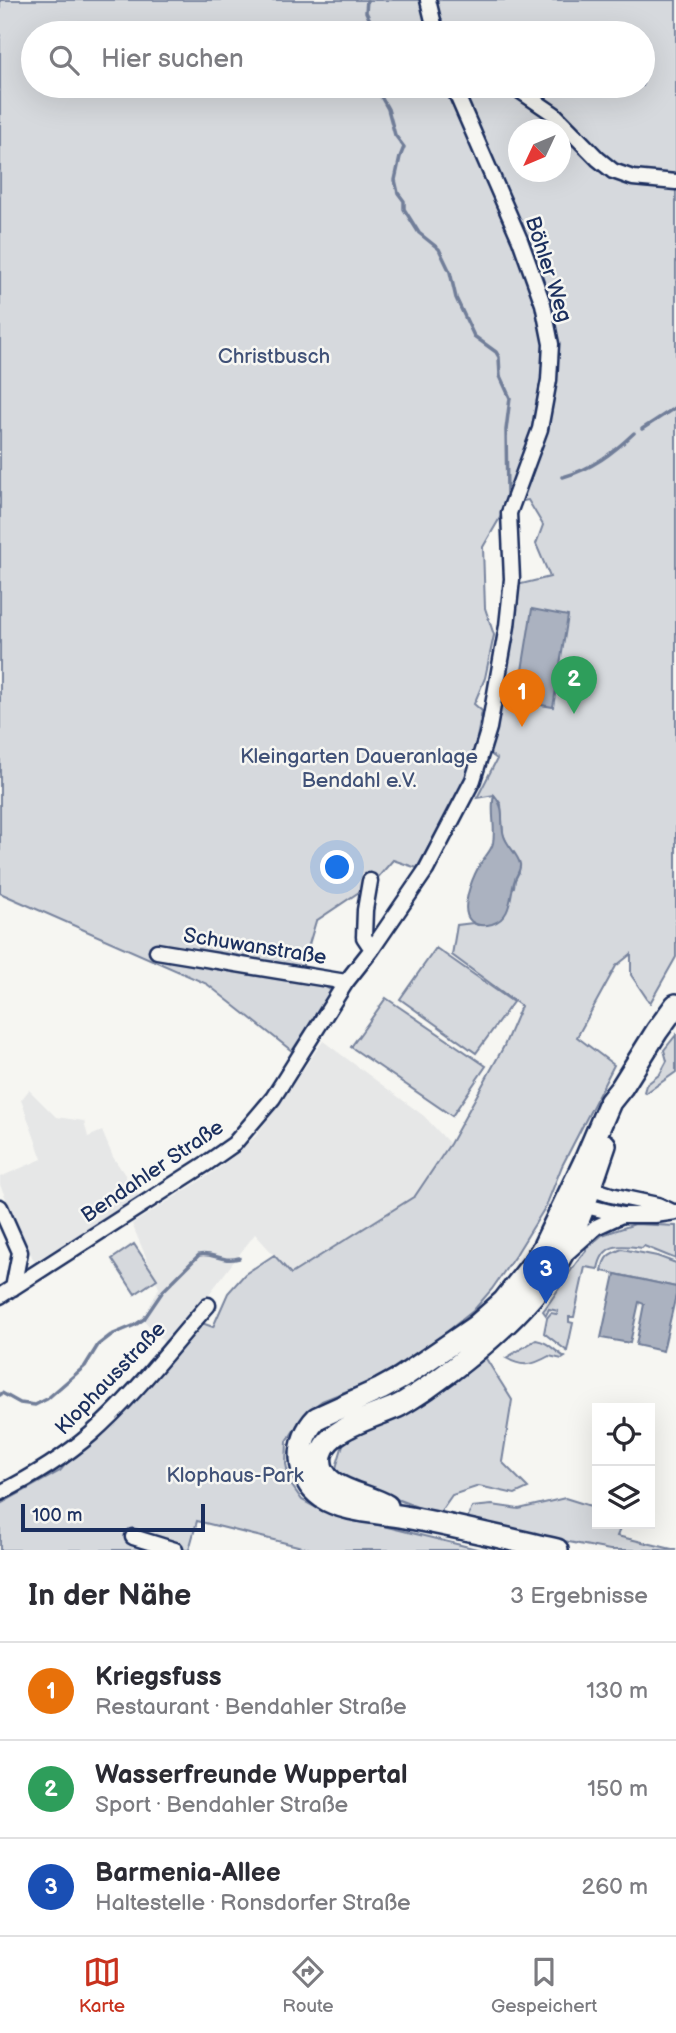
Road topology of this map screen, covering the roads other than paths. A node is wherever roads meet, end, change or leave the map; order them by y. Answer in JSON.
{"nodes":[{"id":1,"x":428,"y":0,"type":"edge"},
{"id":2,"x":433,"y":21,"type":"edge"},
{"id":3,"x":458,"y":98,"type":"edge"},
{"id":4,"x":531,"y":98,"type":"edge"},
{"id":5,"x":676,"y":182,"type":"edge"},
{"id":6,"x":509,"y":513,"type":"joint"},
{"id":7,"x":370,"y":881,"type":"dead end"},
{"id":8,"x":372,"y":949,"type":"junction"},
{"id":9,"x":157,"y":951,"type":"dead end"},
{"id":10,"x":346,"y":982,"type":"junction"},
{"id":11,"x":676,"y":1005,"type":"edge"},
{"id":12,"x":579,"y":1194,"type":"junction"},
{"id":13,"x":0,"y":1207,"type":"edge"},
{"id":14,"x":675,"y":1212,"type":"edge"},
{"id":15,"x":622,"y":1215,"type":"junction"},
{"id":16,"x":559,"y":1259,"type":"junction"},
{"id":17,"x":0,"y":1278,"type":"edge"},
{"id":18,"x":13,"y":1287,"type":"junction"},
{"id":19,"x":0,"y":1296,"type":"edge"},
{"id":20,"x":208,"y":1305,"type":"dead end"},
{"id":21,"x":0,"y":1493,"type":"edge"},
{"id":22,"x":404,"y":1516,"type":"junction"},
{"id":23,"x":133,"y":1537,"type":"dead end"},
{"id":24,"x":175,"y":1550,"type":"edge"},
{"id":25,"x":557,"y":1550,"type":"edge"}],
"edges":[{"from":1,"to":2,"type":"street"},
{"from":3,"to":6,"type":"street","name":"Böhler Weg"},
{"from":4,"to":5,"type":"street"},
{"from":6,"to":8,"type":"street","name":"Bendahler Straße"},
{"from":7,"to":8,"type":"street"},
{"from":8,"to":10,"type":"street","name":"Bendahler Straße"},
{"from":9,"to":10,"type":"street","name":"Schuwanstraße"},
{"from":10,"to":18,"type":"street","name":"Bendahler Straße"},
{"from":11,"to":12,"type":"main road"},
{"from":12,"to":14,"type":"street"},
{"from":12,"to":15,"type":"street"},
{"from":12,"to":16,"type":"main road"},
{"from":12,"to":22,"type":"main road"},
{"from":13,"to":18,"type":"street"},
{"from":14,"to":15,"type":"street"},
{"from":15,"to":16,"type":"street"},
{"from":16,"to":22,"type":"main road"},
{"from":17,"to":18,"type":"street"},
{"from":18,"to":19,"type":"street","name":"Bendahler Straße"},
{"from":20,"to":21,"type":"street","name":"Klophausstraße"},
{"from":22,"to":25,"type":"main road"},
{"from":23,"to":24,"type":"street"}]}
